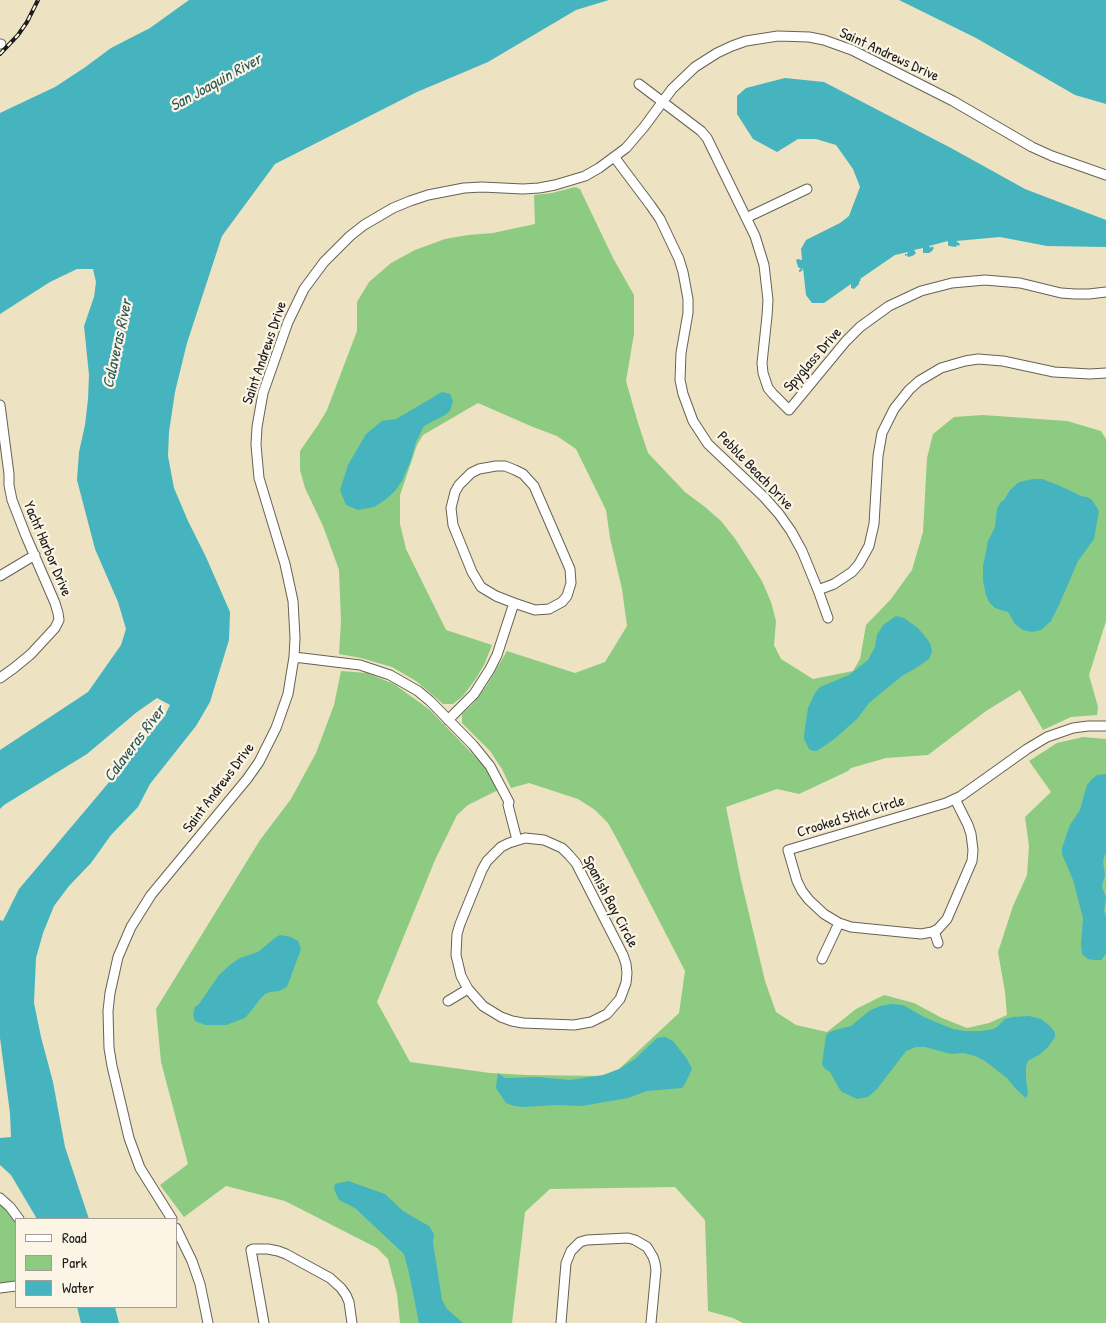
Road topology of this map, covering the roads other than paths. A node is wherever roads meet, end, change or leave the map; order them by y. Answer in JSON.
{"nodes":[{"id":1,"x":639,"y":84,"type":"dead end"},
{"id":2,"x":662,"y":103,"type":"junction"},
{"id":3,"x":614,"y":158,"type":"junction"},
{"id":4,"x":1106,"y":176,"type":"edge"},
{"id":5,"x":806,"y":189,"type":"dead end"},
{"id":6,"x":746,"y":218,"type":"junction"},
{"id":7,"x":1106,"y":292,"type":"edge"},
{"id":8,"x":1106,"y":373,"type":"edge"},
{"id":9,"x":0,"y":406,"type":"edge"},
{"id":10,"x":4,"y":475,"type":"edge"},
{"id":11,"x":35,"y":555,"type":"junction"},
{"id":12,"x":0,"y":576,"type":"edge"},
{"id":13,"x":818,"y":590,"type":"junction"},
{"id":14,"x":514,"y":603,"type":"junction"},
{"id":15,"x":828,"y":618,"type":"dead end"},
{"id":16,"x":294,"y":657,"type":"junction"},
{"id":17,"x":0,"y":678,"type":"edge"},
{"id":18,"x":448,"y":720,"type":"junction"},
{"id":19,"x":1106,"y":726,"type":"edge"},
{"id":20,"x":955,"y":799,"type":"junction"},
{"id":21,"x":517,"y":840,"type":"junction"},
{"id":22,"x":839,"y":923,"type":"junction"},
{"id":23,"x":934,"y":931,"type":"junction"},
{"id":24,"x":938,"y":943,"type":"dead end"},
{"id":25,"x":822,"y":959,"type":"dead end"},
{"id":26,"x":468,"y":989,"type":"junction"},
{"id":27,"x":448,"y":1001,"type":"dead end"},
{"id":28,"x":0,"y":1198,"type":"edge"},
{"id":29,"x":18,"y":1218,"type":"edge"},
{"id":30,"x":171,"y":1218,"type":"edge"},
{"id":31,"x":178,"y":1232,"type":"edge"},
{"id":32,"x":15,"y":1286,"type":"edge"},
{"id":33,"x":0,"y":1288,"type":"edge"},
{"id":34,"x":208,"y":1323,"type":"edge"},
{"id":35,"x":264,"y":1323,"type":"edge"},
{"id":36,"x":352,"y":1323,"type":"edge"},
{"id":37,"x":561,"y":1323,"type":"edge"},
{"id":38,"x":651,"y":1323,"type":"edge"}],
"edges":[{"from":1,"to":2,"type":"street","name":"Spyglass Drive"},
{"from":2,"to":3,"type":"street","name":"Saint Andrews Drive"},
{"from":2,"to":4,"type":"street","name":"Saint Andrews Drive"},
{"from":2,"to":6,"type":"street","name":"Spyglass Drive"},
{"from":3,"to":13,"type":"street","name":"Pebble Beach Drive"},
{"from":3,"to":16,"type":"street","name":"Saint Andrews Drive"},
{"from":5,"to":6,"type":"street"},
{"from":6,"to":7,"type":"street","name":"Spyglass Drive"},
{"from":8,"to":13,"type":"street"},
{"from":9,"to":10,"type":"street","name":"Yacht Harbor Drive"},
{"from":10,"to":11,"type":"street","name":"Yacht Harbor Drive"},
{"from":11,"to":12,"type":"street"},
{"from":11,"to":17,"type":"street","name":"Yacht Harbor Drive"},
{"from":13,"to":15,"type":"street","name":"Pebble Beach Drive"},
{"from":14,"to":14,"type":"street"},
{"from":14,"to":18,"type":"street"},
{"from":16,"to":18,"type":"street"},
{"from":16,"to":30,"type":"street","name":"Saint Andrews Drive"},
{"from":18,"to":21,"type":"street"},
{"from":19,"to":20,"type":"street","name":"Crooked Stick Circle"},
{"from":20,"to":22,"type":"street","name":"Crooked Stick Circle"},
{"from":20,"to":23,"type":"street"},
{"from":21,"to":26,"type":"street","name":"Spanish Bay Circle"},
{"from":21,"to":26,"type":"street","name":"Spanish Bay Circle"},
{"from":22,"to":23,"type":"street","name":"Crooked Stick Circle"},
{"from":22,"to":25,"type":"street"},
{"from":23,"to":24,"type":"street"},
{"from":26,"to":27,"type":"street"},
{"from":28,"to":29,"type":"street"},
{"from":31,"to":34,"type":"street"},
{"from":32,"to":33,"type":"street"},
{"from":35,"to":36,"type":"street"},
{"from":37,"to":38,"type":"street"}]}
